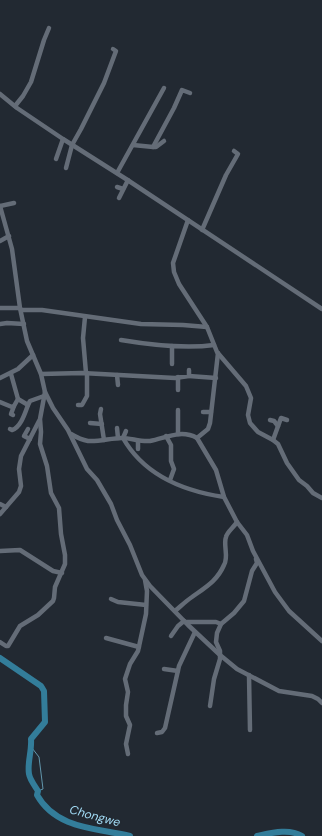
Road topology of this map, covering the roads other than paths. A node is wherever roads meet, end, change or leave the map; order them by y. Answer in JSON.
{"nodes":[{"id":1,"x":49,"y":28,"type":"dead end"},
{"id":2,"x":113,"y":49,"type":"dead end"},
{"id":3,"x":164,"y":88,"type":"dead end"},
{"id":4,"x":190,"y":93,"type":"dead end"},
{"id":5,"x":0,"y":94,"type":"edge"},
{"id":6,"x":14,"y":106,"type":"junction"},
{"id":7,"x":64,"y":139,"type":"junction"},
{"id":8,"x":164,"y":140,"type":"dead end"},
{"id":9,"x":72,"y":144,"type":"junction"},
{"id":10,"x":133,"y":145,"type":"junction"},
{"id":11,"x":153,"y":147,"type":"junction"},
{"id":12,"x":234,"y":151,"type":"dead end"},
{"id":13,"x":56,"y":159,"type":"dead end"},
{"id":14,"x":66,"y":168,"type":"dead end"},
{"id":15,"x":116,"y":173,"type":"junction"},
{"id":16,"x":128,"y":180,"type":"junction"},
{"id":17,"x":117,"y":187,"type":"dead end"},
{"id":18,"x":123,"y":189,"type":"junction"},
{"id":19,"x":119,"y":198,"type":"dead end"},
{"id":20,"x":14,"y":203,"type":"dead end"},
{"id":21,"x":0,"y":206,"type":"edge"},
{"id":22,"x":188,"y":220,"type":"junction"},
{"id":23,"x":2,"y":221,"type":"edge"},
{"id":24,"x":202,"y":230,"type":"junction"},
{"id":25,"x":8,"y":236,"type":"junction"},
{"id":26,"x":0,"y":241,"type":"edge"},
{"id":27,"x":0,"y":308,"type":"edge"},
{"id":28,"x":21,"y":309,"type":"junction"},
{"id":29,"x":322,"y":309,"type":"edge"},
{"id":30,"x":86,"y":317,"type":"junction"},
{"id":31,"x":0,"y":324,"type":"edge"},
{"id":32,"x":24,"y":324,"type":"junction"},
{"id":33,"x":207,"y":328,"type":"junction"},
{"id":34,"x":121,"y":340,"type":"dead end"},
{"id":35,"x":214,"y":345,"type":"junction"},
{"id":36,"x":172,"y":346,"type":"junction"},
{"id":37,"x":218,"y":353,"type":"junction"},
{"id":38,"x":33,"y":355,"type":"junction"},
{"id":39,"x":172,"y":364,"type":"dead end"},
{"id":40,"x":189,"y":370,"type":"dead end"},
{"id":41,"x":86,"y":373,"type":"junction"},
{"id":42,"x":11,"y":374,"type":"junction"},
{"id":43,"x":41,"y":374,"type":"junction"},
{"id":44,"x":117,"y":375,"type":"junction"},
{"id":45,"x":189,"y":376,"type":"junction"},
{"id":46,"x":178,"y":377,"type":"junction"},
{"id":47,"x":0,"y":378,"type":"edge"},
{"id":48,"x":216,"y":378,"type":"junction"},
{"id":49,"x":118,"y":385,"type":"dead end"},
{"id":50,"x":178,"y":390,"type":"dead end"},
{"id":51,"x":44,"y":394,"type":"junction"},
{"id":52,"x":18,"y":399,"type":"junction"},
{"id":53,"x":0,"y":402,"type":"edge"},
{"id":54,"x":28,"y":405,"type":"junction"},
{"id":55,"x":78,"y":405,"type":"dead end"},
{"id":56,"x":14,"y":406,"type":"junction"},
{"id":57,"x":101,"y":409,"type":"dead end"},
{"id":58,"x":178,"y":410,"type":"dead end"},
{"id":59,"x":203,"y":412,"type":"dead end"},
{"id":60,"x":211,"y":412,"type":"junction"},
{"id":61,"x":13,"y":415,"type":"dead end"},
{"id":62,"x":40,"y":419,"type":"junction"},
{"id":63,"x":270,"y":420,"type":"dead end"},
{"id":64,"x":287,"y":420,"type":"dead end"},
{"id":65,"x":90,"y":423,"type":"dead end"},
{"id":66,"x":102,"y":424,"type":"junction"},
{"id":67,"x":278,"y":426,"type":"junction"},
{"id":68,"x":117,"y":428,"type":"dead end"},
{"id":69,"x":10,"y":429,"type":"dead end"},
{"id":70,"x":28,"y":430,"type":"dead end"},
{"id":71,"x":126,"y":431,"type":"dead end"},
{"id":72,"x":71,"y":434,"type":"junction"},
{"id":73,"x":178,"y":434,"type":"junction"},
{"id":74,"x":166,"y":436,"type":"junction"},
{"id":75,"x":121,"y":438,"type":"junction"},
{"id":76,"x":197,"y":438,"type":"junction"},
{"id":77,"x":30,"y":439,"type":"junction"},
{"id":78,"x":104,"y":440,"type":"junction"},
{"id":79,"x":273,"y":440,"type":"junction"},
{"id":80,"x":138,"y":441,"type":"junction"},
{"id":81,"x":138,"y":449,"type":"dead end"},
{"id":82,"x":170,"y":480,"type":"junction"},
{"id":83,"x":224,"y":497,"type":"junction"},
{"id":84,"x":322,"y":498,"type":"edge"},
{"id":85,"x":0,"y":504,"type":"edge"},
{"id":86,"x":6,"y":507,"type":"junction"},
{"id":87,"x":0,"y":514,"type":"edge"},
{"id":88,"x":237,"y":522,"type":"junction"},
{"id":89,"x":0,"y":550,"type":"edge"},
{"id":90,"x":256,"y":556,"type":"junction"},
{"id":91,"x":62,"y":573,"type":"junction"},
{"id":92,"x":144,"y":579,"type":"junction"},
{"id":93,"x":111,"y":599,"type":"dead end"},
{"id":94,"x":146,"y":605,"type":"junction"},
{"id":95,"x":175,"y":611,"type":"junction"},
{"id":96,"x":184,"y":622,"type":"junction"},
{"id":97,"x":221,"y":624,"type":"junction"},
{"id":98,"x":195,"y":632,"type":"junction"},
{"id":99,"x":171,"y":636,"type":"dead end"},
{"id":100,"x":106,"y":638,"type":"dead end"},
{"id":101,"x":322,"y":641,"type":"edge"},
{"id":102,"x":0,"y":642,"type":"edge"},
{"id":103,"x":139,"y":648,"type":"junction"},
{"id":104,"x":220,"y":655,"type":"junction"},
{"id":105,"x":164,"y":669,"type":"dead end"},
{"id":106,"x":178,"y":671,"type":"junction"},
{"id":107,"x":249,"y":674,"type":"junction"},
{"id":108,"x":322,"y":703,"type":"edge"},
{"id":109,"x":210,"y":706,"type":"dead end"},
{"id":110,"x":250,"y":730,"type":"dead end"},
{"id":111,"x":157,"y":733,"type":"dead end"},
{"id":112,"x":128,"y":754,"type":"dead end"}],
"edges":[{"from":1,"to":6,"type":"street"},
{"from":2,"to":9,"type":"street"},
{"from":3,"to":10,"type":"street"},
{"from":4,"to":11,"type":"street"},
{"from":5,"to":6,"type":"street"},
{"from":6,"to":7,"type":"street"},
{"from":7,"to":9,"type":"street"},
{"from":7,"to":13,"type":"street"},
{"from":8,"to":11,"type":"street"},
{"from":9,"to":14,"type":"street"},
{"from":9,"to":15,"type":"street"},
{"from":10,"to":11,"type":"street"},
{"from":10,"to":15,"type":"street"},
{"from":12,"to":24,"type":"street"},
{"from":15,"to":16,"type":"street"},
{"from":16,"to":18,"type":"street"},
{"from":16,"to":22,"type":"street"},
{"from":17,"to":18,"type":"street"},
{"from":18,"to":19,"type":"street"},
{"from":20,"to":21,"type":"street"},
{"from":21,"to":23,"type":"street"},
{"from":22,"to":24,"type":"street"},
{"from":22,"to":33,"type":"street"},
{"from":23,"to":25,"type":"street"},
{"from":24,"to":29,"type":"street"},
{"from":25,"to":26,"type":"street"},
{"from":25,"to":28,"type":"street"},
{"from":27,"to":28,"type":"street"},
{"from":28,"to":30,"type":"street"},
{"from":28,"to":32,"type":"street"},
{"from":30,"to":33,"type":"street"},
{"from":30,"to":41,"type":"street"},
{"from":31,"to":32,"type":"street"},
{"from":32,"to":38,"type":"street"},
{"from":33,"to":35,"type":"street"},
{"from":34,"to":36,"type":"street"},
{"from":35,"to":36,"type":"street"},
{"from":35,"to":37,"type":"street"},
{"from":36,"to":39,"type":"street"},
{"from":37,"to":48,"type":"street"},
{"from":37,"to":79,"type":"street"},
{"from":38,"to":42,"type":"street"},
{"from":38,"to":43,"type":"street"},
{"from":40,"to":45,"type":"street"},
{"from":41,"to":43,"type":"street"},
{"from":41,"to":44,"type":"street"},
{"from":41,"to":55,"type":"street"},
{"from":42,"to":47,"type":"street"},
{"from":42,"to":52,"type":"street"},
{"from":43,"to":51,"type":"street"},
{"from":44,"to":46,"type":"street"},
{"from":44,"to":49,"type":"street"},
{"from":45,"to":46,"type":"street"},
{"from":45,"to":48,"type":"street"},
{"from":46,"to":50,"type":"street"},
{"from":48,"to":60,"type":"street"},
{"from":51,"to":54,"type":"street"},
{"from":51,"to":62,"type":"street"},
{"from":51,"to":72,"type":"street"},
{"from":52,"to":54,"type":"street"},
{"from":52,"to":56,"type":"street"},
{"from":53,"to":56,"type":"street"},
{"from":54,"to":69,"type":"street"},
{"from":56,"to":61,"type":"street"},
{"from":57,"to":66,"type":"street"},
{"from":58,"to":73,"type":"street"},
{"from":59,"to":60,"type":"street"},
{"from":60,"to":76,"type":"street"},
{"from":62,"to":77,"type":"street"},
{"from":62,"to":91,"type":"street"},
{"from":63,"to":67,"type":"street"},
{"from":64,"to":67,"type":"street"},
{"from":65,"to":66,"type":"street"},
{"from":66,"to":78,"type":"street"},
{"from":67,"to":79,"type":"street"},
{"from":68,"to":75,"type":"street"},
{"from":70,"to":77,"type":"street"},
{"from":71,"to":75,"type":"street"},
{"from":72,"to":78,"type":"street"},
{"from":72,"to":92,"type":"street"},
{"from":73,"to":74,"type":"street"},
{"from":73,"to":76,"type":"street"},
{"from":74,"to":80,"type":"street"},
{"from":74,"to":82,"type":"street"},
{"from":75,"to":78,"type":"street"},
{"from":75,"to":80,"type":"street"},
{"from":75,"to":82,"type":"street"},
{"from":76,"to":83,"type":"street"},
{"from":77,"to":86,"type":"street"},
{"from":79,"to":84,"type":"street"},
{"from":80,"to":81,"type":"street"},
{"from":82,"to":83,"type":"street"},
{"from":83,"to":88,"type":"street"},
{"from":85,"to":86,"type":"street"},
{"from":86,"to":87,"type":"street"},
{"from":88,"to":90,"type":"street"},
{"from":88,"to":95,"type":"street"},
{"from":89,"to":91,"type":"street"},
{"from":90,"to":97,"type":"street"},
{"from":90,"to":101,"type":"street"},
{"from":91,"to":102,"type":"street"},
{"from":92,"to":94,"type":"street"},
{"from":92,"to":95,"type":"street"},
{"from":93,"to":94,"type":"street"},
{"from":94,"to":103,"type":"street"},
{"from":95,"to":96,"type":"street"},
{"from":96,"to":97,"type":"street"},
{"from":96,"to":98,"type":"street"},
{"from":96,"to":99,"type":"street"},
{"from":97,"to":104,"type":"street"},
{"from":98,"to":104,"type":"street"},
{"from":98,"to":106,"type":"street"},
{"from":100,"to":103,"type":"street"},
{"from":103,"to":112,"type":"street"},
{"from":104,"to":107,"type":"street"},
{"from":104,"to":109,"type":"street"},
{"from":105,"to":106,"type":"street"},
{"from":106,"to":111,"type":"street"},
{"from":107,"to":108,"type":"street"},
{"from":107,"to":110,"type":"street"}]}
